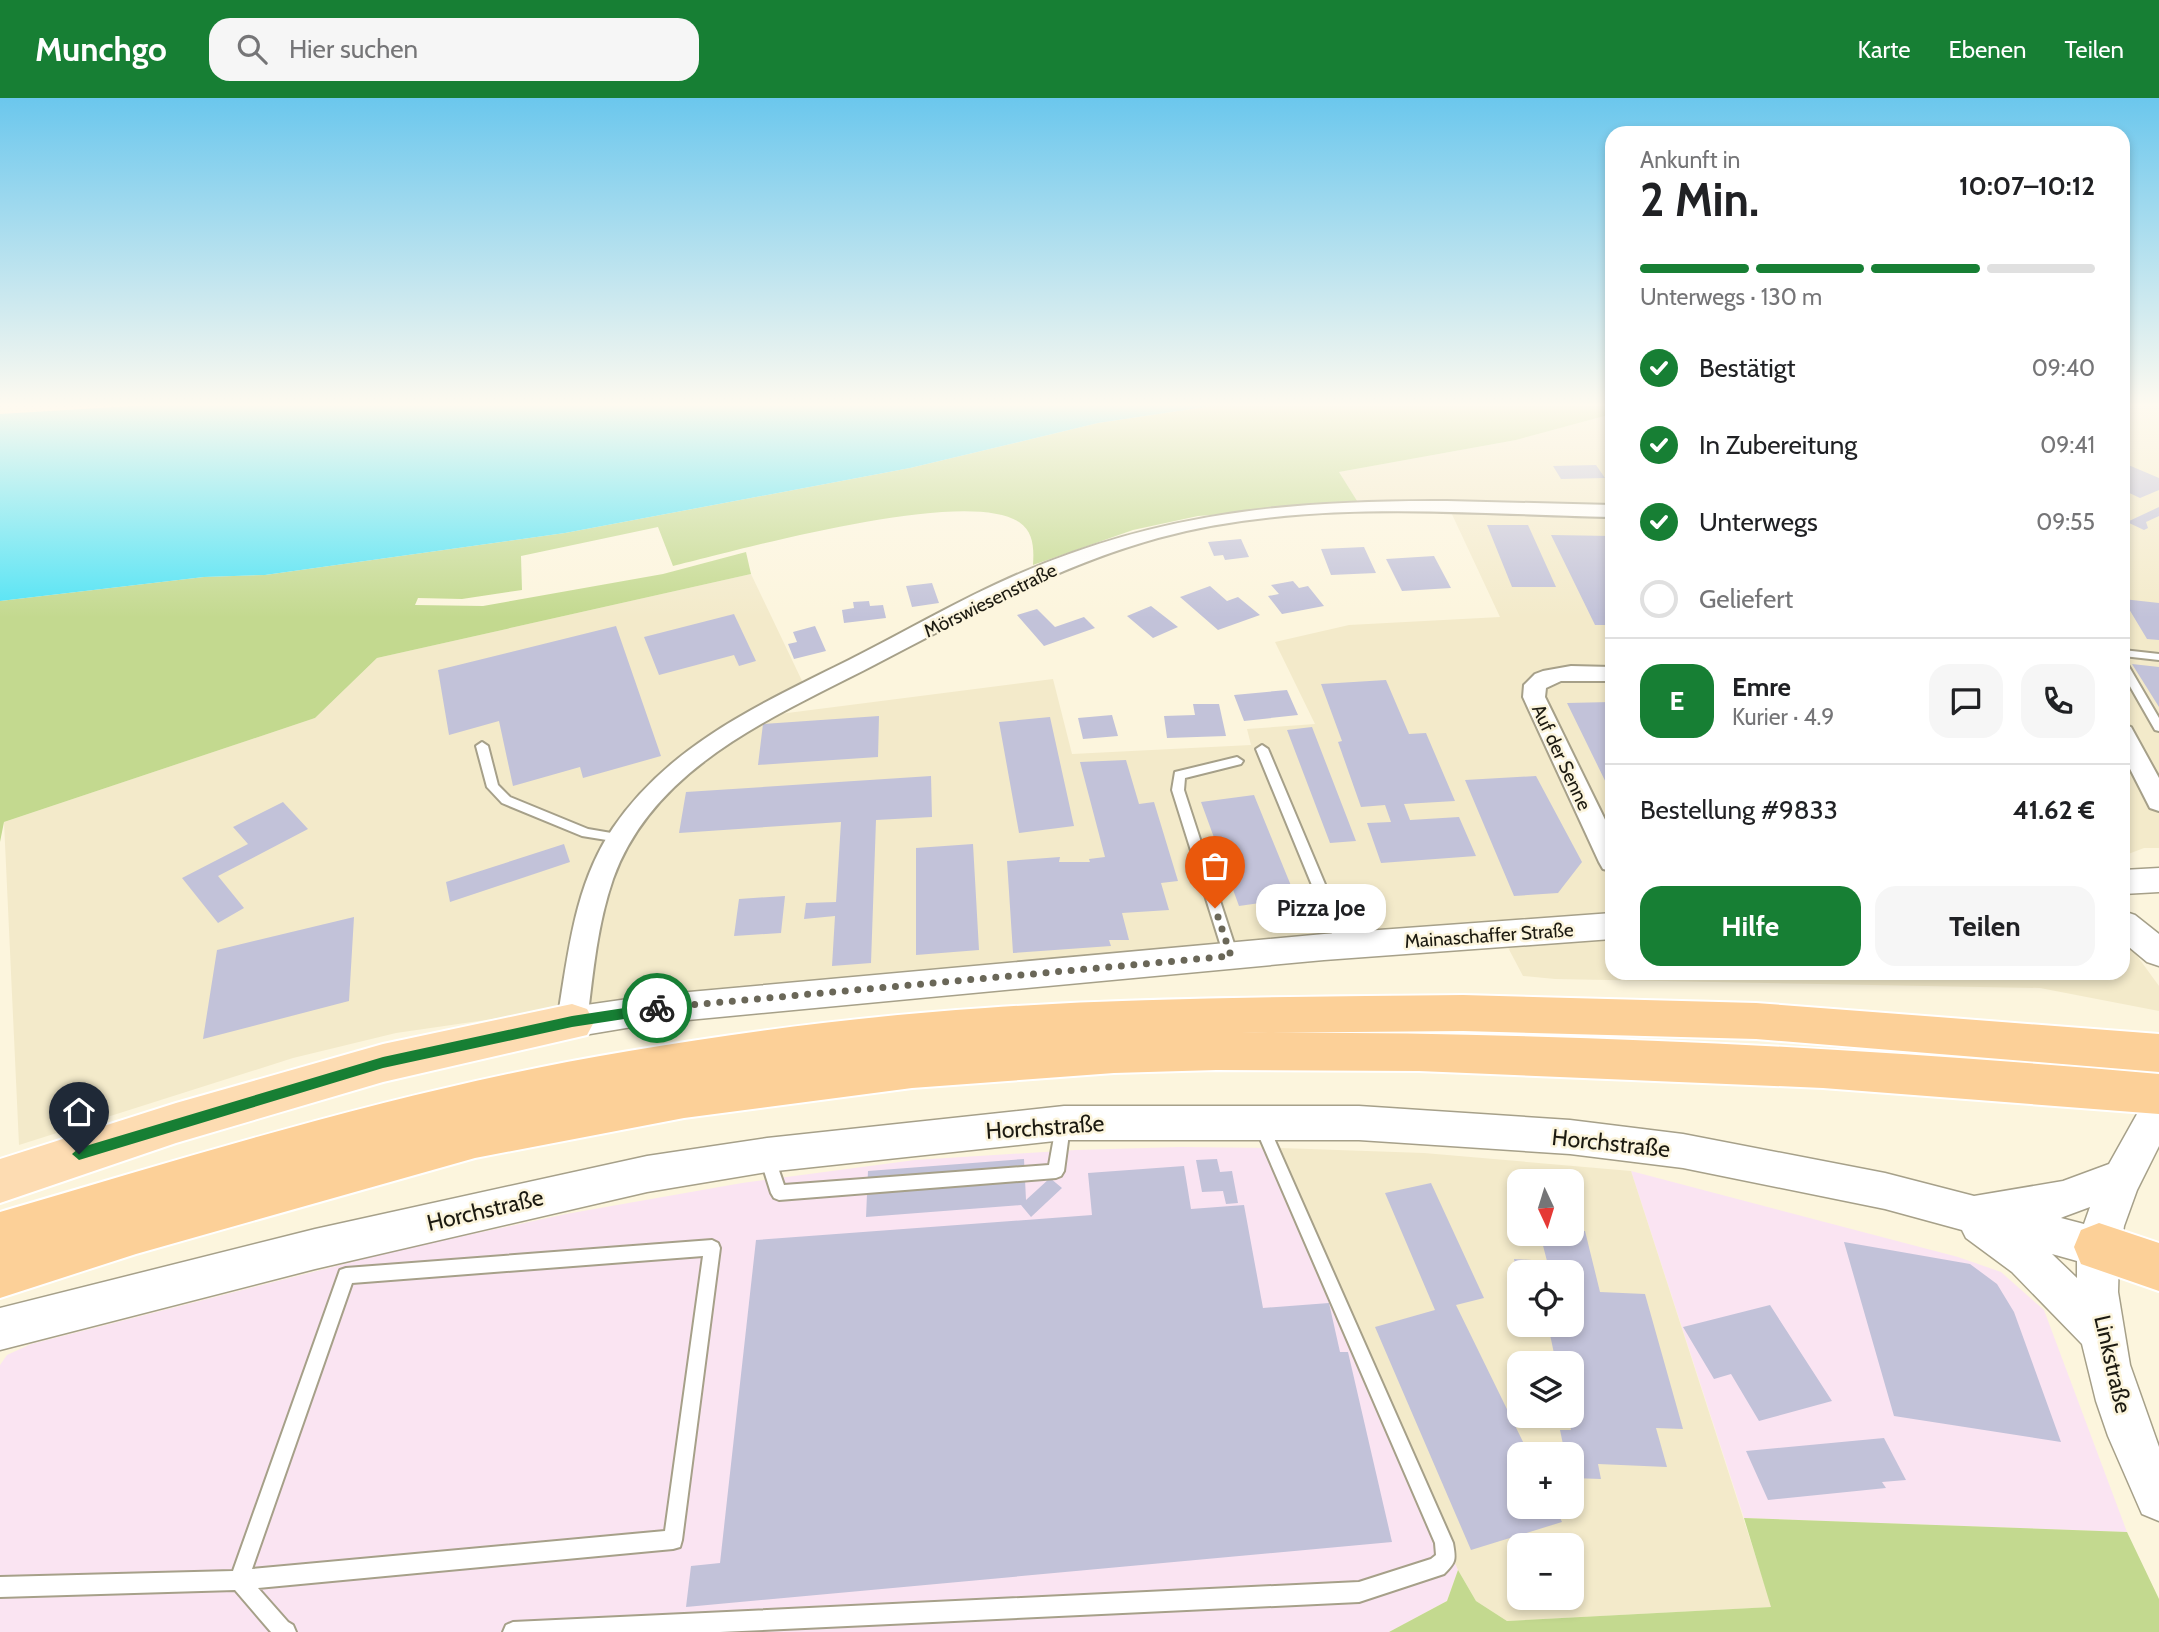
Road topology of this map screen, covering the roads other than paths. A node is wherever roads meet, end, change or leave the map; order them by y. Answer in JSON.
{"nodes":[{"id":1,"x":1605,"y":511,"type":"edge"},
{"id":2,"x":2130,"y":654,"type":"edge"},
{"id":3,"x":2159,"y":657,"type":"edge"},
{"id":4,"x":1605,"y":674,"type":"edge"},
{"id":5,"x":2130,"y":677,"type":"edge"},
{"id":6,"x":2159,"y":727,"type":"edge"},
{"id":7,"x":482,"y":746,"type":"dead end"},
{"id":8,"x":2130,"y":746,"type":"edge"},
{"id":9,"x":1262,"y":749,"type":"dead end"},
{"id":10,"x":1237,"y":761,"type":"dead end"},
{"id":11,"x":2159,"y":802,"type":"edge"},
{"id":12,"x":619,"y":838,"type":"junction"},
{"id":13,"x":1605,"y":847,"type":"edge"},
{"id":14,"x":2159,"y":880,"type":"edge"},
{"id":15,"x":2130,"y":882,"type":"edge"},
{"id":16,"x":1605,"y":927,"type":"edge"},
{"id":17,"x":2130,"y":930,"type":"edge"},
{"id":18,"x":1344,"y":946,"type":"junction"},
{"id":19,"x":2159,"y":953,"type":"edge"},
{"id":20,"x":1231,"y":956,"type":"junction"},
{"id":21,"x":572,"y":1022,"type":"junction"},
{"id":22,"x":2159,"y":1053,"type":"edge"},
{"id":23,"x":2159,"y":1094,"type":"edge"},
{"id":24,"x":2159,"y":1110,"type":"edge"},
{"id":25,"x":1260,"y":1123,"type":"junction"},
{"id":26,"x":2123,"y":1177,"type":"junction"},
{"id":27,"x":0,"y":1181,"type":"edge"},
{"id":28,"x":1965,"y":1214,"type":"junction"},
{"id":29,"x":0,"y":1235,"type":"edge"},
{"id":30,"x":2099,"y":1247,"type":"junction"},
{"id":31,"x":2158,"y":1267,"type":"edge"},
{"id":32,"x":0,"y":1273,"type":"edge"},
{"id":33,"x":0,"y":1329,"type":"edge"},
{"id":34,"x":2101,"y":1332,"type":"junction"},
{"id":35,"x":2159,"y":1497,"type":"edge"},
{"id":36,"x":239,"y":1580,"type":"junction"},
{"id":37,"x":0,"y":1587,"type":"edge"},
{"id":38,"x":286,"y":1632,"type":"edge"},
{"id":39,"x":513,"y":1632,"type":"edge"}],
"edges":[{"from":1,"to":12,"type":"street","name":"Mörswiesenstraße"},
{"from":2,"to":3,"type":"lane"},
{"from":4,"to":13,"type":"street","name":"Auf der Senne"},
{"from":5,"to":6,"type":"lane"},
{"from":7,"to":12,"type":"lane"},
{"from":8,"to":11,"type":"street"},
{"from":9,"to":18,"type":"lane"},
{"from":10,"to":20,"type":"lane"},
{"from":12,"to":21,"type":"street","name":"Mörswiesenstraße"},
{"from":14,"to":15,"type":"street"},
{"from":16,"to":18,"type":"street","name":"Mainaschaffer Straße"},
{"from":17,"to":19,"type":"street"},
{"from":18,"to":20,"type":"street","name":"Mainaschaffer Straße"},
{"from":20,"to":21,"type":"street","name":"Mainaschaffer Straße"},
{"from":21,"to":27,"type":"main road"},
{"from":22,"to":29,"type":"highway"},
{"from":23,"to":32,"type":"highway"},
{"from":24,"to":26,"type":"street","name":"Linkstraße"},
{"from":25,"to":28,"type":"street","name":"Horchstraße"},
{"from":25,"to":33,"type":"street","name":"Horchstraße"},
{"from":25,"to":39,"type":"lane"},
{"from":26,"to":28,"type":"street"},
{"from":26,"to":30,"type":"street","name":"Linkstraße"},
{"from":28,"to":30,"type":"street","name":"Horchstraße"},
{"from":28,"to":34,"type":"street"},
{"from":30,"to":31,"type":"highway"},
{"from":30,"to":34,"type":"street","name":"Linkstraße"},
{"from":34,"to":35,"type":"street","name":"Linkstraße"},
{"from":36,"to":36,"type":"lane"},
{"from":36,"to":37,"type":"lane"},
{"from":36,"to":38,"type":"lane"}]}
